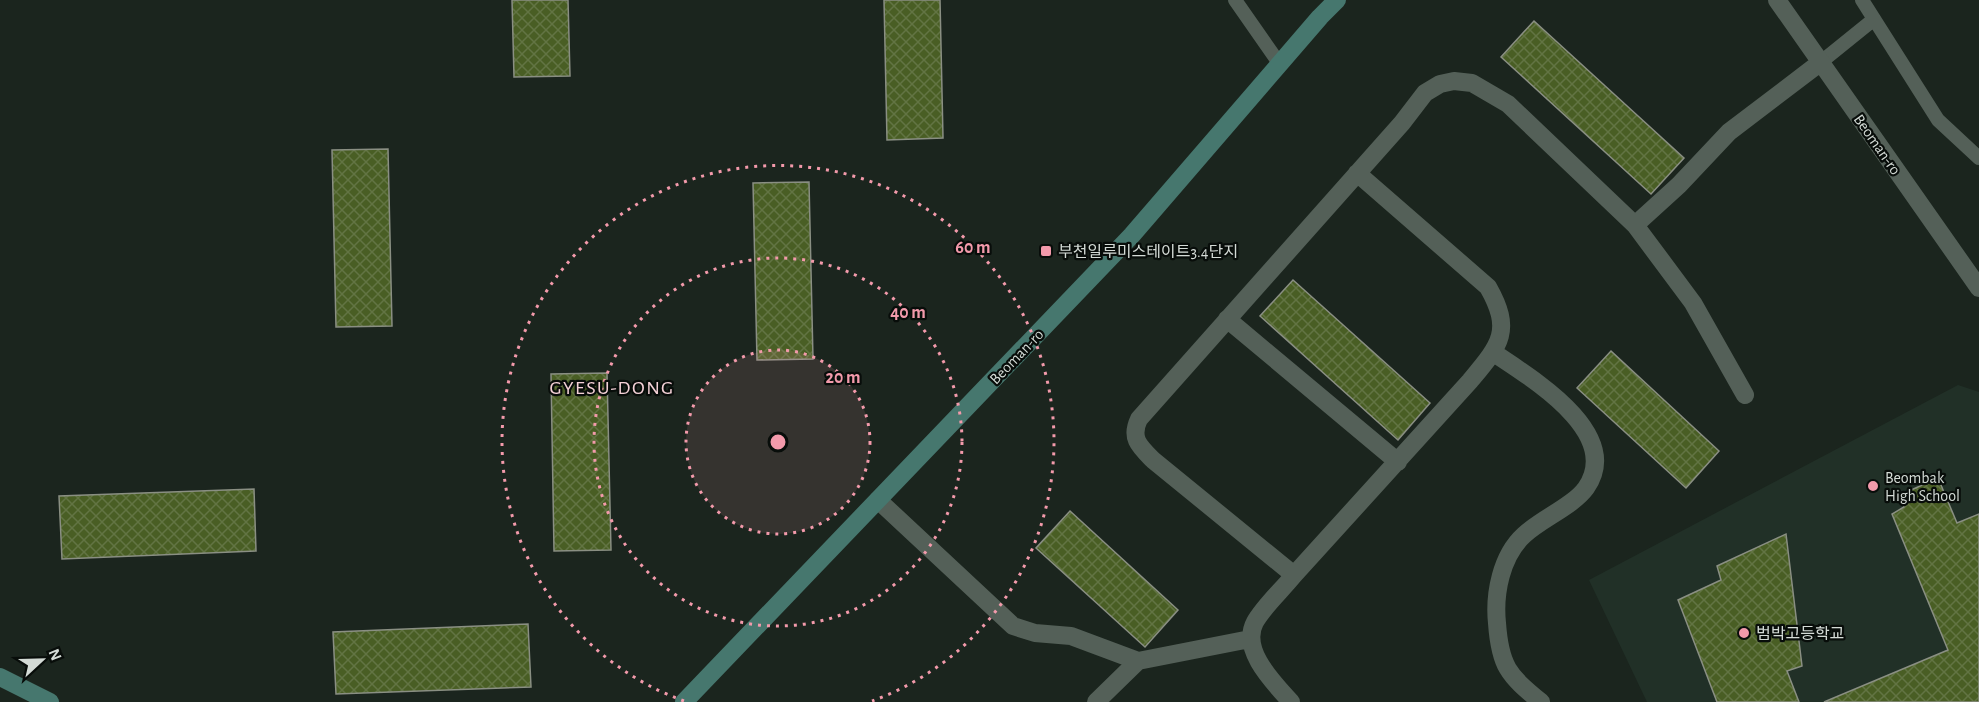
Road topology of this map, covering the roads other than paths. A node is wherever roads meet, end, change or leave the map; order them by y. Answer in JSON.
{"nodes":[{"id":1,"x":1235,"y":0,"type":"edge"},
{"id":2,"x":1337,"y":0,"type":"edge"},
{"id":3,"x":1777,"y":0,"type":"edge"},
{"id":4,"x":1862,"y":0,"type":"edge"},
{"id":5,"x":1873,"y":20,"type":"junction"},
{"id":6,"x":1821,"y":62,"type":"junction"},
{"id":7,"x":1279,"y":63,"type":"junction"},
{"id":8,"x":1979,"y":158,"type":"edge"},
{"id":9,"x":1357,"y":173,"type":"junction"},
{"id":10,"x":1635,"y":225,"type":"junction"},
{"id":11,"x":1979,"y":288,"type":"edge"},
{"id":12,"x":1227,"y":319,"type":"junction"},
{"id":13,"x":1494,"y":353,"type":"junction"},
{"id":14,"x":1745,"y":395,"type":"dead end"},
{"id":15,"x":1398,"y":462,"type":"junction"},
{"id":16,"x":878,"y":500,"type":"junction"},
{"id":17,"x":1294,"y":576,"type":"junction"},
{"id":18,"x":1250,"y":639,"type":"junction"},
{"id":19,"x":1138,"y":661,"type":"junction"},
{"id":20,"x":0,"y":677,"type":"edge"},
{"id":21,"x":50,"y":702,"type":"edge"},
{"id":22,"x":684,"y":702,"type":"edge"},
{"id":23,"x":1096,"y":702,"type":"edge"},
{"id":24,"x":1291,"y":702,"type":"edge"},
{"id":25,"x":1541,"y":702,"type":"edge"}],
"edges":[{"from":1,"to":7,"type":"lane"},
{"from":2,"to":7,"type":"street","name":"Beoman-ro"},
{"from":3,"to":6,"type":"street","name":"Beoman-ro"},
{"from":4,"to":5,"type":"lane"},
{"from":5,"to":6,"type":"lane"},
{"from":5,"to":8,"type":"lane"},
{"from":6,"to":10,"type":"street"},
{"from":6,"to":11,"type":"street","name":"Beoman-ro"},
{"from":7,"to":16,"type":"street","name":"Beoman-ro"},
{"from":9,"to":10,"type":"street"},
{"from":9,"to":12,"type":"street"},
{"from":9,"to":13,"type":"street"},
{"from":10,"to":14,"type":"street"},
{"from":12,"to":15,"type":"street"},
{"from":12,"to":17,"type":"street"},
{"from":13,"to":15,"type":"street"},
{"from":13,"to":25,"type":"street"},
{"from":15,"to":17,"type":"street"},
{"from":16,"to":19,"type":"street"},
{"from":16,"to":22,"type":"street","name":"Beoman-ro"},
{"from":17,"to":18,"type":"street"},
{"from":18,"to":19,"type":"street"},
{"from":18,"to":24,"type":"street"},
{"from":19,"to":23,"type":"street"},
{"from":20,"to":21,"type":"street"}]}
